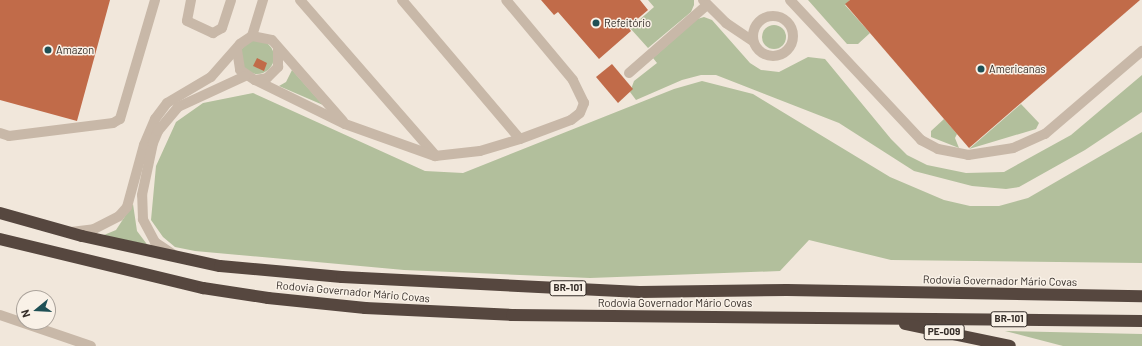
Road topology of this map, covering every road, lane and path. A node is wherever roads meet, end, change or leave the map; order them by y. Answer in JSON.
{"nodes":[{"id":1,"x":155,"y":0,"type":"edge"},
{"id":2,"x":191,"y":0,"type":"edge"},
{"id":3,"x":231,"y":0,"type":"edge"},
{"id":4,"x":263,"y":0,"type":"edge"},
{"id":5,"x":300,"y":0,"type":"edge"},
{"id":6,"x":402,"y":0,"type":"edge"},
{"id":7,"x":506,"y":0,"type":"edge"},
{"id":8,"x":790,"y":0,"type":"edge"},
{"id":9,"x":705,"y":2,"type":"edge"},
{"id":10,"x":803,"y":14,"type":"junction"},
{"id":11,"x":789,"y":24,"type":"junction"},
{"id":12,"x":252,"y":36,"type":"junction"},
{"id":13,"x":753,"y":41,"type":"junction"},
{"id":14,"x":276,"y":45,"type":"junction"},
{"id":15,"x":237,"y":50,"type":"junction"},
{"id":16,"x":1142,"y":51,"type":"edge"},
{"id":17,"x":629,"y":73,"type":"dead end"},
{"id":18,"x":250,"y":78,"type":"junction"},
{"id":19,"x":345,"y":124,"type":"junction"},
{"id":20,"x":0,"y":133,"type":"edge"},
{"id":21,"x":520,"y":139,"type":"junction"},
{"id":22,"x":435,"y":156,"type":"junction"},
{"id":23,"x":0,"y":213,"type":"edge"},
{"id":24,"x":68,"y":232,"type":"junction"},
{"id":25,"x":0,"y":240,"type":"edge"},
{"id":26,"x":176,"y":256,"type":"junction"},
{"id":27,"x":1142,"y":296,"type":"edge"},
{"id":28,"x":0,"y":315,"type":"edge"},
{"id":29,"x":877,"y":318,"type":"junction"},
{"id":30,"x":1142,"y":321,"type":"edge"},
{"id":31,"x":91,"y":346,"type":"edge"},
{"id":32,"x":1010,"y":346,"type":"edge"}],
"edges":[{"from":1,"to":20,"type":"lane"},
{"from":2,"to":3,"type":"lane"},
{"from":4,"to":12,"type":"lane"},
{"from":5,"to":22,"type":"lane"},
{"from":6,"to":21,"type":"lane"},
{"from":7,"to":21,"type":"lane"},
{"from":8,"to":10,"type":"lane"},
{"from":9,"to":13,"type":"lane"},
{"from":9,"to":17,"type":"lane"},
{"from":10,"to":11,"type":"lane"},
{"from":10,"to":16,"type":"lane"},
{"from":11,"to":13,"type":"lane"},
{"from":11,"to":13,"type":"lane"},
{"from":12,"to":14,"type":"lane"},
{"from":12,"to":15,"type":"lane"},
{"from":14,"to":18,"type":"lane"},
{"from":14,"to":19,"type":"lane"},
{"from":15,"to":18,"type":"lane"},
{"from":15,"to":24,"type":"lane"},
{"from":18,"to":19,"type":"lane"},
{"from":18,"to":26,"type":"lane"},
{"from":19,"to":22,"type":"lane"},
{"from":21,"to":22,"type":"lane"},
{"from":23,"to":24,"type":"highway","name":"Rodovia Governador Mário Covas","number":"BR-101"},
{"from":24,"to":26,"type":"highway","name":"Rodovia Governador Mário Covas","number":"BR-101"},
{"from":25,"to":29,"type":"highway","name":"Rodovia Governador Mário Covas","number":"BR-101"},
{"from":26,"to":27,"type":"highway","name":"Rodovia Governador Mário Covas","number":"BR-101"},
{"from":28,"to":31,"type":"lane"},
{"from":29,"to":30,"type":"highway","name":"Rodovia Governador Mário Covas","number":"BR-101"},
{"from":29,"to":32,"type":"highway","number":"PE-009"}]}
